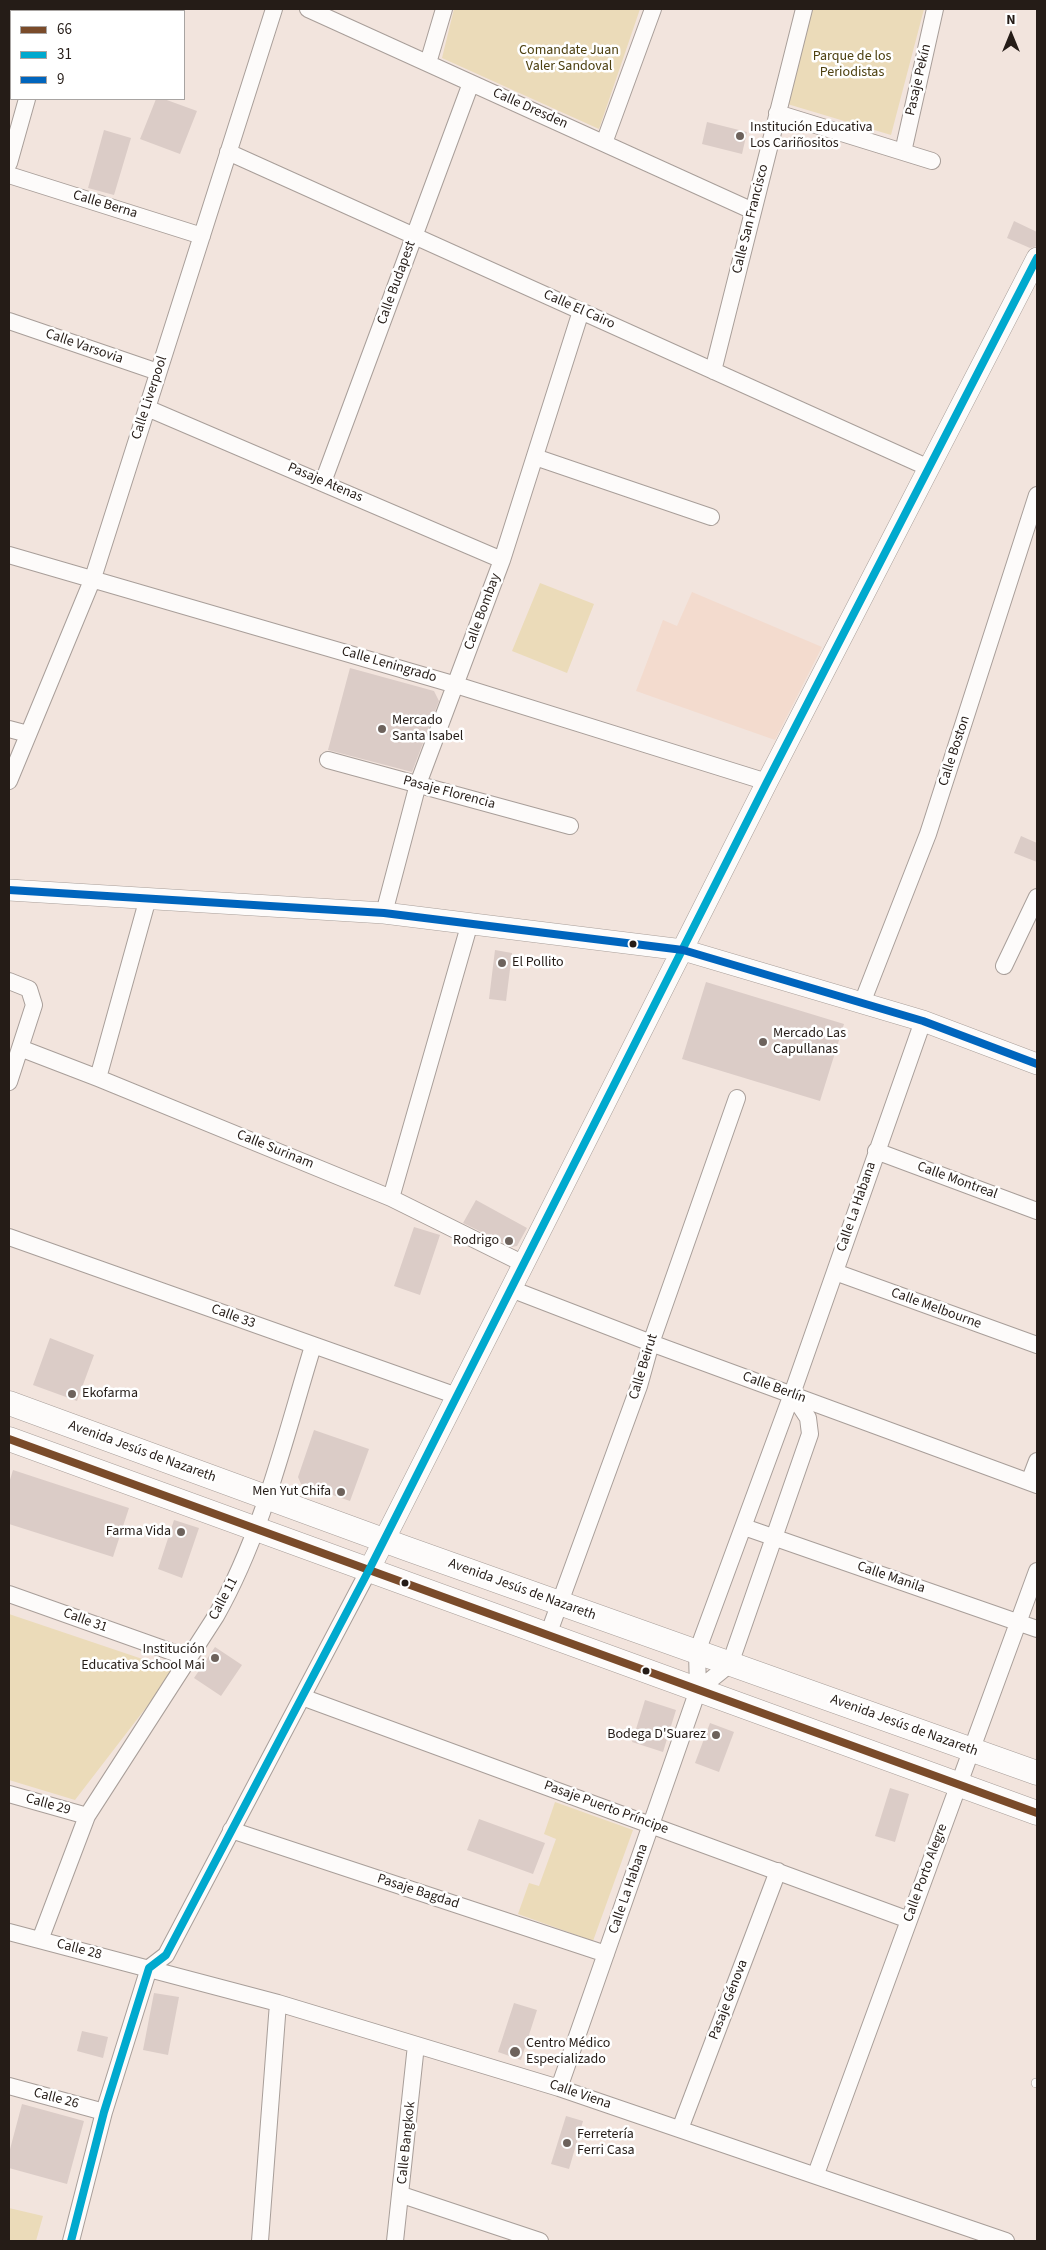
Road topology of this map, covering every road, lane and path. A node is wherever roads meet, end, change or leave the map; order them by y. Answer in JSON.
{"nodes":[{"id":1,"x":274,"y":9,"type":"edge"},
{"id":2,"x":308,"y":9,"type":"edge"},
{"id":3,"x":444,"y":9,"type":"edge"},
{"id":4,"x":653,"y":9,"type":"edge"},
{"id":5,"x":804,"y":9,"type":"edge"},
{"id":6,"x":935,"y":9,"type":"edge"},
{"id":7,"x":428,"y":63,"type":"junction"},
{"id":8,"x":471,"y":83,"type":"junction"},
{"id":9,"x":28,"y":100,"type":"edge"},
{"id":10,"x":778,"y":112,"type":"junction"},
{"id":11,"x":604,"y":143,"type":"junction"},
{"id":12,"x":228,"y":152,"type":"junction"},
{"id":13,"x":903,"y":152,"type":"junction"},
{"id":14,"x":932,"y":161,"type":"dead end"},
{"id":15,"x":9,"y":163,"type":"edge"},
{"id":16,"x":9,"y":175,"type":"edge"},
{"id":17,"x":753,"y":211,"type":"junction"},
{"id":18,"x":202,"y":236,"type":"junction"},
{"id":19,"x":415,"y":236,"type":"junction"},
{"id":20,"x":1037,"y":258,"type":"edge"},
{"id":21,"x":581,"y":311,"type":"junction"},
{"id":22,"x":9,"y":321,"type":"edge"},
{"id":23,"x":713,"y":370,"type":"junction"},
{"id":24,"x":158,"y":372,"type":"junction"},
{"id":25,"x":147,"y":408,"type":"junction"},
{"id":26,"x":535,"y":457,"type":"junction"},
{"id":27,"x":929,"y":468,"type":"junction"},
{"id":28,"x":323,"y":482,"type":"junction"},
{"id":29,"x":1037,"y":494,"type":"edge"},
{"id":30,"x":711,"y":517,"type":"dead end"},
{"id":31,"x":9,"y":555,"type":"edge"},
{"id":32,"x":502,"y":560,"type":"junction"},
{"id":33,"x":93,"y":578,"type":"junction"},
{"id":34,"x":456,"y":685,"type":"junction"},
{"id":35,"x":9,"y":729,"type":"edge"},
{"id":36,"x":28,"y":734,"type":"junction"},
{"id":37,"x":328,"y":760,"type":"dead end"},
{"id":38,"x":9,"y":781,"type":"edge"},
{"id":39,"x":767,"y":782,"type":"junction"},
{"id":40,"x":418,"y":784,"type":"junction"},
{"id":41,"x":570,"y":826,"type":"dead end"},
{"id":42,"x":9,"y":890,"type":"edge"},
{"id":43,"x":1037,"y":897,"type":"edge"},
{"id":44,"x":148,"y":898,"type":"junction"},
{"id":45,"x":384,"y":913,"type":"junction"},
{"id":46,"x":469,"y":926,"type":"junction"},
{"id":47,"x":683,"y":950,"type":"junction"},
{"id":48,"x":1004,"y":966,"type":"dead end"},
{"id":49,"x":9,"y":981,"type":"edge"},
{"id":50,"x":862,"y":1003,"type":"junction"},
{"id":51,"x":923,"y":1021,"type":"junction"},
{"id":52,"x":20,"y":1048,"type":"junction"},
{"id":53,"x":1037,"y":1064,"type":"edge"},
{"id":54,"x":98,"y":1078,"type":"junction"},
{"id":55,"x":9,"y":1082,"type":"edge"},
{"id":56,"x":738,"y":1098,"type":"dead end"},
{"id":57,"x":876,"y":1151,"type":"junction"},
{"id":58,"x":391,"y":1198,"type":"junction"},
{"id":59,"x":1037,"y":1211,"type":"edge"},
{"id":60,"x":9,"y":1237,"type":"edge"},
{"id":61,"x":524,"y":1264,"type":"junction"},
{"id":62,"x":835,"y":1272,"type":"junction"},
{"id":63,"x":511,"y":1289,"type":"junction"},
{"id":64,"x":651,"y":1343,"type":"junction"},
{"id":65,"x":1037,"y":1345,"type":"edge"},
{"id":66,"x":313,"y":1346,"type":"junction"},
{"id":67,"x":792,"y":1394,"type":"junction"},
{"id":68,"x":457,"y":1396,"type":"junction"},
{"id":69,"x":9,"y":1404,"type":"edge"},
{"id":70,"x":9,"y":1439,"type":"edge"},
{"id":71,"x":1037,"y":1461,"type":"edge"},
{"id":72,"x":1033,"y":1484,"type":"edge"},
{"id":73,"x":266,"y":1498,"type":"junction"},
{"id":74,"x":744,"y":1527,"type":"junction"},
{"id":75,"x":255,"y":1528,"type":"junction"},
{"id":76,"x":774,"y":1538,"type":"junction"},
{"id":77,"x":384,"y":1540,"type":"junction"},
{"id":78,"x":369,"y":1570,"type":"junction"},
{"id":79,"x":1037,"y":1571,"type":"edge"},
{"id":80,"x":9,"y":1594,"type":"edge"},
{"id":81,"x":559,"y":1603,"type":"junction"},
{"id":82,"x":1018,"y":1622,"type":"junction"},
{"id":83,"x":1037,"y":1629,"type":"edge"},
{"id":84,"x":548,"y":1635,"type":"junction"},
{"id":85,"x":697,"y":1652,"type":"junction"},
{"id":86,"x":189,"y":1658,"type":"junction"},
{"id":87,"x":730,"y":1664,"type":"junction"},
{"id":88,"x":698,"y":1690,"type":"junction"},
{"id":89,"x":302,"y":1697,"type":"junction"},
{"id":90,"x":972,"y":1750,"type":"junction"},
{"id":91,"x":1037,"y":1774,"type":"edge"},
{"id":92,"x":959,"y":1785,"type":"junction"},
{"id":93,"x":9,"y":1794,"type":"edge"},
{"id":94,"x":1037,"y":1813,"type":"edge"},
{"id":95,"x":87,"y":1816,"type":"junction"},
{"id":96,"x":651,"y":1825,"type":"junction"},
{"id":97,"x":231,"y":1830,"type":"junction"},
{"id":98,"x":778,"y":1871,"type":"junction"},
{"id":99,"x":909,"y":1920,"type":"junction"},
{"id":100,"x":9,"y":1932,"type":"edge"},
{"id":101,"x":40,"y":1940,"type":"junction"},
{"id":102,"x":606,"y":1954,"type":"junction"},
{"id":103,"x":149,"y":1968,"type":"junction"},
{"id":104,"x":278,"y":2003,"type":"junction"},
{"id":105,"x":416,"y":2045,"type":"junction"},
{"id":106,"x":9,"y":2086,"type":"edge"},
{"id":107,"x":559,"y":2088,"type":"junction"},
{"id":108,"x":104,"y":2112,"type":"junction"},
{"id":109,"x":680,"y":2130,"type":"junction"},
{"id":110,"x":816,"y":2174,"type":"junction"},
{"id":111,"x":402,"y":2194,"type":"junction"},
{"id":112,"x":71,"y":2241,"type":"edge"},
{"id":113,"x":260,"y":2241,"type":"edge"},
{"id":114,"x":395,"y":2241,"type":"edge"},
{"id":115,"x":540,"y":2241,"type":"edge"},
{"id":116,"x":1006,"y":2241,"type":"edge"}],
"edges":[{"from":1,"to":12,"type":"street","name":"Calle Liverpool"},
{"from":2,"to":7,"type":"street","name":"Calle Dresden"},
{"from":3,"to":7,"type":"street"},
{"from":4,"to":11,"type":"street"},
{"from":5,"to":10,"type":"street","name":"Calle San Francisco"},
{"from":6,"to":13,"type":"street","name":"Pasaje Pekín"},
{"from":7,"to":8,"type":"street","name":"Calle Dresden"},
{"from":8,"to":11,"type":"street","name":"Calle Dresden"},
{"from":8,"to":19,"type":"street","name":"Calle Budapest"},
{"from":9,"to":15,"type":"street"},
{"from":10,"to":13,"type":"street"},
{"from":10,"to":17,"type":"street","name":"Calle San Francisco"},
{"from":11,"to":17,"type":"street","name":"Calle Dresden"},
{"from":12,"to":18,"type":"street","name":"Calle Liverpool"},
{"from":12,"to":19,"type":"street","name":"Calle El Cairo"},
{"from":13,"to":14,"type":"street"},
{"from":16,"to":18,"type":"street","name":"Calle Berna"},
{"from":17,"to":23,"type":"street","name":"Calle San Francisco"},
{"from":18,"to":24,"type":"street","name":"Calle Liverpool"},
{"from":19,"to":21,"type":"street","name":"Calle El Cairo"},
{"from":19,"to":28,"type":"street","name":"Calle Budapest"},
{"from":20,"to":27,"type":"street"},
{"from":21,"to":23,"type":"street","name":"Calle El Cairo"},
{"from":21,"to":26,"type":"street","name":"Calle Bombay"},
{"from":22,"to":24,"type":"street","name":"Calle Varsovia"},
{"from":23,"to":27,"type":"street","name":"Calle El Cairo"},
{"from":24,"to":25,"type":"street","name":"Calle Liverpool"},
{"from":25,"to":28,"type":"street","name":"Pasaje Atenas"},
{"from":25,"to":33,"type":"street","name":"Calle Liverpool"},
{"from":26,"to":30,"type":"street"},
{"from":26,"to":32,"type":"street","name":"Calle Bombay"},
{"from":27,"to":39,"type":"street"},
{"from":28,"to":32,"type":"street","name":"Pasaje Atenas"},
{"from":29,"to":50,"type":"street","name":"Calle Boston"},
{"from":31,"to":33,"type":"street","name":"Calle Leningrado"},
{"from":32,"to":34,"type":"street","name":"Calle Bombay"},
{"from":33,"to":34,"type":"street","name":"Calle Leningrado"},
{"from":33,"to":36,"type":"street","name":"Calle Liverpool"},
{"from":34,"to":39,"type":"street","name":"Calle Leningrado"},
{"from":34,"to":40,"type":"street","name":"Calle Bombay"},
{"from":35,"to":36,"type":"street"},
{"from":36,"to":38,"type":"street","name":"Calle Liverpool"},
{"from":37,"to":40,"type":"street","name":"Pasaje Florencia"},
{"from":39,"to":47,"type":"street"},
{"from":40,"to":41,"type":"street","name":"Pasaje Florencia"},
{"from":40,"to":45,"type":"street","name":"Calle Bombay"},
{"from":42,"to":44,"type":"street"},
{"from":43,"to":48,"type":"street"},
{"from":44,"to":45,"type":"street"},
{"from":44,"to":54,"type":"street"},
{"from":45,"to":46,"type":"street"},
{"from":46,"to":47,"type":"street"},
{"from":46,"to":58,"type":"street"},
{"from":47,"to":50,"type":"street"},
{"from":47,"to":61,"type":"street"},
{"from":49,"to":52,"type":"street"},
{"from":50,"to":51,"type":"street"},
{"from":51,"to":53,"type":"street"},
{"from":51,"to":57,"type":"street","name":"Calle La Habana"},
{"from":52,"to":54,"type":"street","name":"Calle Surinam"},
{"from":52,"to":55,"type":"street"},
{"from":54,"to":58,"type":"street","name":"Calle Surinam"},
{"from":56,"to":64,"type":"street","name":"Calle Beirut"},
{"from":57,"to":59,"type":"street","name":"Calle Montreal"},
{"from":57,"to":62,"type":"street","name":"Calle La Habana"},
{"from":58,"to":61,"type":"street","name":"Calle Surinam"},
{"from":60,"to":66,"type":"street","name":"Calle 33"},
{"from":61,"to":63,"type":"street"},
{"from":62,"to":65,"type":"street","name":"Calle Melbourne"},
{"from":62,"to":67,"type":"street","name":"Calle La Habana"},
{"from":63,"to":64,"type":"street","name":"Calle Berlín"},
{"from":63,"to":68,"type":"street"},
{"from":64,"to":67,"type":"street","name":"Calle Berlín"},
{"from":64,"to":81,"type":"street","name":"Calle Beirut"},
{"from":66,"to":68,"type":"street","name":"Calle 33"},
{"from":66,"to":73,"type":"street","name":"Calle 11"},
{"from":67,"to":72,"type":"street","name":"Calle Berlín"},
{"from":67,"to":74,"type":"street","name":"Calle La Habana"},
{"from":67,"to":76,"type":"street"},
{"from":68,"to":77,"type":"street"},
{"from":69,"to":73,"type":"main road","name":"Avenida Jesús de Nazareth"},
{"from":70,"to":75,"type":"main road"},
{"from":71,"to":72,"type":"street"},
{"from":73,"to":75,"type":"street","name":"Calle 11"},
{"from":73,"to":77,"type":"main road","name":"Avenida Jesús de Nazareth"},
{"from":74,"to":76,"type":"street","name":"Calle Manila"},
{"from":74,"to":85,"type":"street","name":"Calle La Habana"},
{"from":75,"to":78,"type":"main road"},
{"from":75,"to":86,"type":"street","name":"Calle 11"},
{"from":76,"to":82,"type":"street","name":"Calle Manila"},
{"from":76,"to":87,"type":"street"},
{"from":77,"to":78,"type":"street"},
{"from":77,"to":81,"type":"main road","name":"Avenida Jesús de Nazareth"},
{"from":78,"to":84,"type":"main road"},
{"from":78,"to":89,"type":"street"},
{"from":79,"to":82,"type":"street","name":"Calle Porto Alegre"},
{"from":80,"to":86,"type":"street","name":"Calle 31"},
{"from":81,"to":84,"type":"street","name":"Calle Beirut"},
{"from":81,"to":85,"type":"main road","name":"Avenida Jesús de Nazareth"},
{"from":82,"to":83,"type":"street","name":"Calle Manila"},
{"from":82,"to":90,"type":"street","name":"Calle Porto Alegre"},
{"from":84,"to":88,"type":"main road"},
{"from":85,"to":87,"type":"main road","name":"Avenida Jesús de Nazareth"},
{"from":85,"to":88,"type":"street","name":"Calle La Habana"},
{"from":86,"to":95,"type":"street","name":"Calle 11"},
{"from":87,"to":88,"type":"street"},
{"from":87,"to":90,"type":"main road","name":"Avenida Jesús de Nazareth"},
{"from":88,"to":92,"type":"main road"},
{"from":88,"to":96,"type":"street","name":"Calle La Habana"},
{"from":89,"to":96,"type":"street","name":"Pasaje Puerto Príncipe"},
{"from":89,"to":97,"type":"street"},
{"from":90,"to":91,"type":"main road","name":"Avenida Jesús de Nazareth"},
{"from":90,"to":92,"type":"street","name":"Calle Porto Alegre"},
{"from":92,"to":94,"type":"main road"},
{"from":92,"to":99,"type":"street","name":"Calle Porto Alegre"},
{"from":93,"to":95,"type":"street","name":"Calle 29"},
{"from":95,"to":101,"type":"street","name":"Calle 11"},
{"from":96,"to":98,"type":"street","name":"Pasaje Puerto Príncipe"},
{"from":96,"to":102,"type":"street","name":"Calle La Habana"},
{"from":97,"to":102,"type":"street","name":"Pasaje Bagdad"},
{"from":97,"to":103,"type":"street"},
{"from":98,"to":99,"type":"street","name":"Pasaje Puerto Príncipe"},
{"from":98,"to":109,"type":"street","name":"Pasaje Génova"},
{"from":99,"to":110,"type":"street","name":"Calle Porto Alegre"},
{"from":100,"to":101,"type":"street","name":"Calle 28"},
{"from":101,"to":103,"type":"street","name":"Calle 28"},
{"from":102,"to":107,"type":"street","name":"Calle La Habana"},
{"from":103,"to":104,"type":"street","name":"Calle Viena"},
{"from":103,"to":108,"type":"street"},
{"from":104,"to":105,"type":"street","name":"Calle Viena"},
{"from":104,"to":113,"type":"street"},
{"from":105,"to":107,"type":"street","name":"Calle Viena"},
{"from":105,"to":111,"type":"street","name":"Calle Bangkok"},
{"from":106,"to":108,"type":"street","name":"Calle 26"},
{"from":107,"to":109,"type":"street","name":"Calle Viena"},
{"from":108,"to":112,"type":"street"},
{"from":109,"to":110,"type":"street","name":"Calle Viena"},
{"from":110,"to":116,"type":"street","name":"Calle Viena"},
{"from":111,"to":114,"type":"street","name":"Calle Bangkok"},
{"from":111,"to":115,"type":"street"}]}
